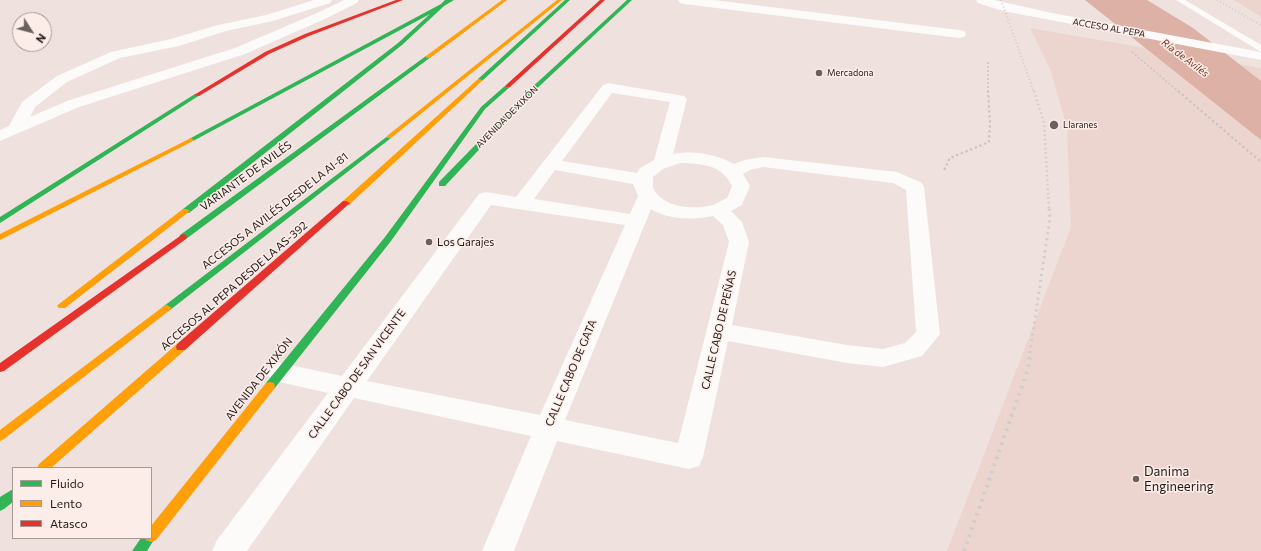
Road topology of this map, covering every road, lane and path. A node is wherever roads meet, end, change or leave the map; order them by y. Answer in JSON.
{"nodes":[{"id":1,"x":326,"y":0,"type":"edge"},
{"id":2,"x":352,"y":0,"type":"edge"},
{"id":3,"x":402,"y":0,"type":"edge"},
{"id":4,"x":448,"y":0,"type":"edge"},
{"id":5,"x":452,"y":0,"type":"edge"},
{"id":6,"x":505,"y":0,"type":"edge"},
{"id":7,"x":553,"y":0,"type":"edge"},
{"id":8,"x":560,"y":0,"type":"edge"},
{"id":9,"x":603,"y":0,"type":"edge"},
{"id":10,"x":630,"y":0,"type":"edge"},
{"id":11,"x":684,"y":0,"type":"edge"},
{"id":12,"x":982,"y":0,"type":"edge"},
{"id":13,"x":1180,"y":0,"type":"edge"},
{"id":14,"x":572,"y":2,"type":"edge"},
{"id":15,"x":518,"y":33,"type":"junction"},
{"id":16,"x":959,"y":34,"type":"dead end"},
{"id":17,"x":1126,"y":48,"type":"dead end"},
{"id":18,"x":1261,"y":49,"type":"edge"},
{"id":19,"x":1261,"y":56,"type":"edge"},
{"id":20,"x":988,"y":62,"type":"dead end"},
{"id":21,"x":439,"y":120,"type":"junction"},
{"id":22,"x":16,"y":129,"type":"junction"},
{"id":23,"x":0,"y":136,"type":"edge"},
{"id":24,"x":662,"y":162,"type":"junction"},
{"id":25,"x":1261,"y":162,"type":"edge"},
{"id":26,"x":550,"y":164,"type":"junction"},
{"id":27,"x":944,"y":170,"type":"dead end"},
{"id":28,"x":733,"y":172,"type":"junction"},
{"id":29,"x":645,"y":188,"type":"junction"},
{"id":30,"x":521,"y":203,"type":"junction"},
{"id":31,"x":717,"y":210,"type":"junction"},
{"id":32,"x":0,"y":221,"type":"edge"},
{"id":33,"x":637,"y":221,"type":"junction"},
{"id":34,"x":0,"y":237,"type":"edge"},
{"id":35,"x":388,"y":239,"type":"junction"},
{"id":36,"x":55,"y":312,"type":"dead end"},
{"id":37,"x":719,"y":331,"type":"junction"},
{"id":38,"x":0,"y":368,"type":"edge"},
{"id":39,"x":280,"y":372,"type":"junction"},
{"id":40,"x":348,"y":387,"type":"junction"},
{"id":41,"x":548,"y":428,"type":"junction"},
{"id":42,"x":0,"y":436,"type":"edge"},
{"id":43,"x":44,"y":467,"type":"edge"},
{"id":44,"x":12,"y":495,"type":"edge"},
{"id":45,"x":0,"y":505,"type":"edge"},
{"id":46,"x":152,"y":534,"type":"edge"},
{"id":47,"x":148,"y":539,"type":"edge"},
{"id":48,"x":139,"y":551,"type":"edge"},
{"id":49,"x":228,"y":551,"type":"edge"},
{"id":50,"x":498,"y":551,"type":"edge"}],
"edges":[{"from":1,"to":22,"type":"street"},
{"from":2,"to":22,"type":"street"},
{"from":3,"to":32,"type":"main road"},
{"from":4,"to":36,"type":"main road"},
{"from":5,"to":34,"type":"main road"},
{"from":6,"to":38,"type":"main road","name":"VARIANTE DE AVILÉS"},
{"from":7,"to":15,"type":"main road"},
{"from":8,"to":15,"type":"main road","name":"ACCESOS A AVILÉS DESDE LA AI-81"},
{"from":9,"to":35,"type":"main road","name":"AVENIDA DE XIXÓN"},
{"from":10,"to":35,"type":"main road","name":"AVENIDA DE XIXÓN"},
{"from":11,"to":16,"type":"street"},
{"from":12,"to":19,"type":"street","name":"ACCESO AL PEPA"},
{"from":13,"to":18,"type":"lane"},
{"from":14,"to":21,"type":"main road","name":"ACCESOS AL PEPA DESDE LA AS-392"},
{"from":14,"to":21,"type":"main road","name":"ACCESOS AL PEPA DESDE LA AS-392"},
{"from":15,"to":42,"type":"main road","name":"ACCESOS A AVILÉS DESDE LA AI-81"},
{"from":17,"to":25,"type":"path"},
{"from":20,"to":27,"type":"path"},
{"from":21,"to":43,"type":"main road","name":"ACCESOS AL PEPA DESDE LA AS-392"},
{"from":22,"to":23,"type":"street"},
{"from":24,"to":26,"type":"street"},
{"from":24,"to":28,"type":"street"},
{"from":24,"to":29,"type":"street"},
{"from":26,"to":29,"type":"street"},
{"from":26,"to":30,"type":"street"},
{"from":28,"to":31,"type":"street"},
{"from":28,"to":37,"type":"street"},
{"from":29,"to":31,"type":"street"},
{"from":29,"to":33,"type":"street","name":"CALLE CABO DE GATA"},
{"from":30,"to":33,"type":"street"},
{"from":30,"to":40,"type":"street","name":"CALLE CABO DE SAN VICENTE"},
{"from":31,"to":37,"type":"street","name":"CALLE CABO DE PEÑAS"},
{"from":33,"to":41,"type":"street","name":"CALLE CABO DE GATA"},
{"from":35,"to":39,"type":"main road","name":"AVENIDA DE XIXÓN"},
{"from":37,"to":41,"type":"street","name":"CALLE CABO DE PEÑAS"},
{"from":39,"to":40,"type":"street"},
{"from":39,"to":46,"type":"main road","name":"AVENIDA DE XIXÓN"},
{"from":40,"to":41,"type":"street"},
{"from":40,"to":49,"type":"street","name":"CALLE CABO DE SAN VICENTE"},
{"from":41,"to":50,"type":"street","name":"CALLE CABO DE GATA"},
{"from":44,"to":45,"type":"main road"},
{"from":47,"to":48,"type":"main road","name":"AVENIDA DE XIXÓN"}]}
